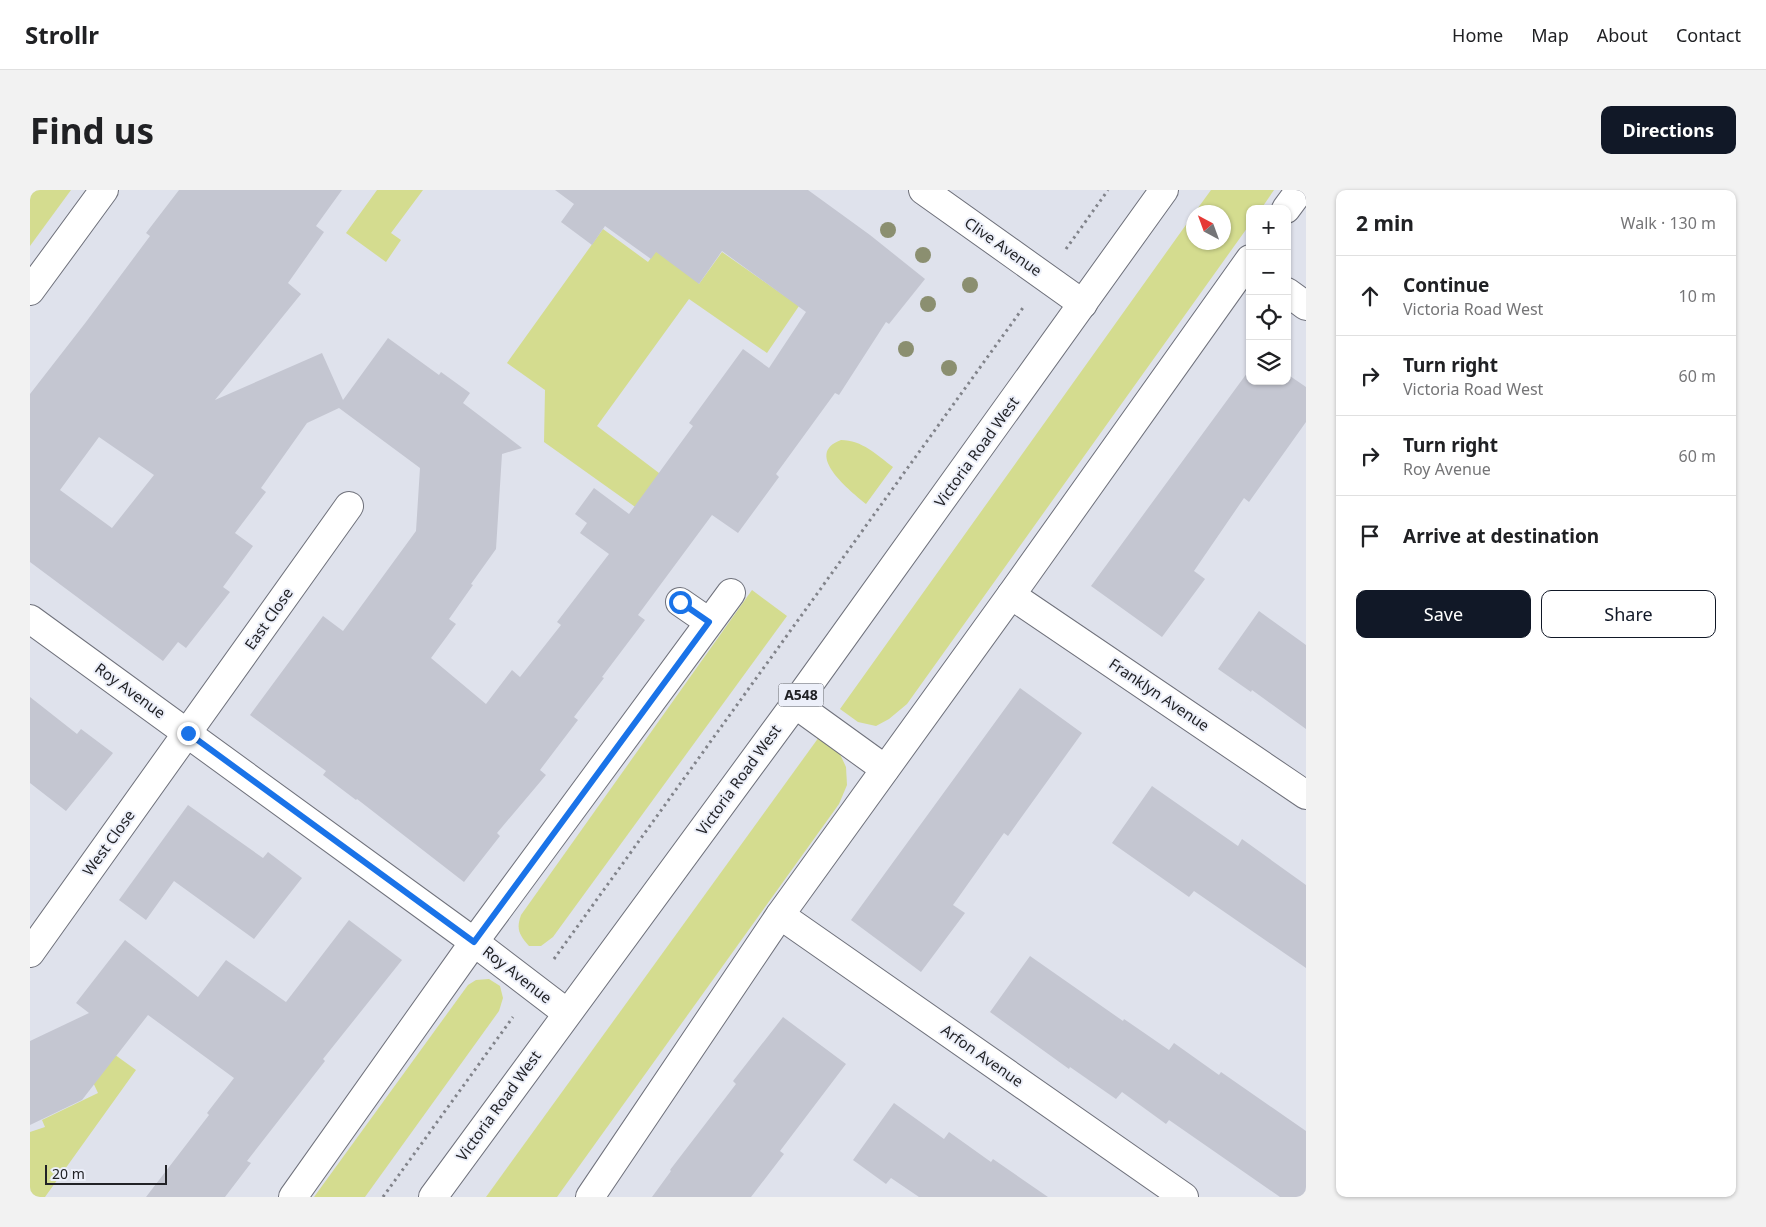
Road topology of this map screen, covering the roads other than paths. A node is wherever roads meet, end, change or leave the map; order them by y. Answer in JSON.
{"nodes":[{"id":1,"x":104,"y":190,"type":"edge"},
{"id":2,"x":923,"y":190,"type":"edge"},
{"id":3,"x":1164,"y":190,"type":"edge"},
{"id":4,"x":1300,"y":190,"type":"edge"},
{"id":5,"x":1289,"y":205,"type":"edge"},
{"id":6,"x":1246,"y":267,"type":"edge"},
{"id":7,"x":30,"y":291,"type":"edge"},
{"id":8,"x":1291,"y":295,"type":"edge"},
{"id":9,"x":1083,"y":304,"type":"junction"},
{"id":10,"x":1306,"y":306,"type":"edge"},
{"id":11,"x":349,"y":506,"type":"dead end"},
{"id":12,"x":731,"y":593,"type":"dead end"},
{"id":13,"x":1011,"y":595,"type":"junction"},
{"id":14,"x":680,"y":602,"type":"dead end"},
{"id":15,"x":30,"y":619,"type":"edge"},
{"id":16,"x":709,"y":622,"type":"junction"},
{"id":17,"x":795,"y":704,"type":"junction"},
{"id":18,"x":188,"y":733,"type":"junction"},
{"id":19,"x":885,"y":769,"type":"junction"},
{"id":20,"x":1306,"y":794,"type":"edge"},
{"id":21,"x":780,"y":915,"type":"junction"},
{"id":22,"x":474,"y":942,"type":"junction"},
{"id":23,"x":30,"y":953,"type":"edge"},
{"id":24,"x":567,"y":1014,"type":"junction"},
{"id":25,"x":293,"y":1197,"type":"edge"},
{"id":26,"x":433,"y":1197,"type":"edge"},
{"id":27,"x":590,"y":1197,"type":"edge"},
{"id":28,"x":1184,"y":1197,"type":"edge"}],
"edges":[{"from":1,"to":7,"type":"street"},
{"from":2,"to":9,"type":"street","name":"Clive Avenue"},
{"from":3,"to":9,"type":"street","name":"Victoria Road West","number":"A548"},
{"from":4,"to":5,"type":"street"},
{"from":6,"to":13,"type":"street"},
{"from":8,"to":10,"type":"street"},
{"from":9,"to":17,"type":"street","name":"Victoria Road West","number":"A548"},
{"from":11,"to":18,"type":"street","name":"East Close"},
{"from":12,"to":16,"type":"street"},
{"from":13,"to":19,"type":"street"},
{"from":13,"to":20,"type":"street","name":"Franklyn Avenue"},
{"from":14,"to":16,"type":"street"},
{"from":15,"to":18,"type":"street","name":"Roy Avenue"},
{"from":16,"to":22,"type":"street"},
{"from":17,"to":19,"type":"street"},
{"from":17,"to":24,"type":"street","name":"Victoria Road West","number":"A548"},
{"from":18,"to":22,"type":"street","name":"Roy Avenue"},
{"from":18,"to":23,"type":"street","name":"West Close"},
{"from":19,"to":21,"type":"street"},
{"from":21,"to":27,"type":"street"},
{"from":21,"to":28,"type":"street","name":"Arfon Avenue"},
{"from":22,"to":24,"type":"street","name":"Roy Avenue"},
{"from":22,"to":25,"type":"street"},
{"from":24,"to":26,"type":"street","name":"Victoria Road West","number":"A548"}]}
